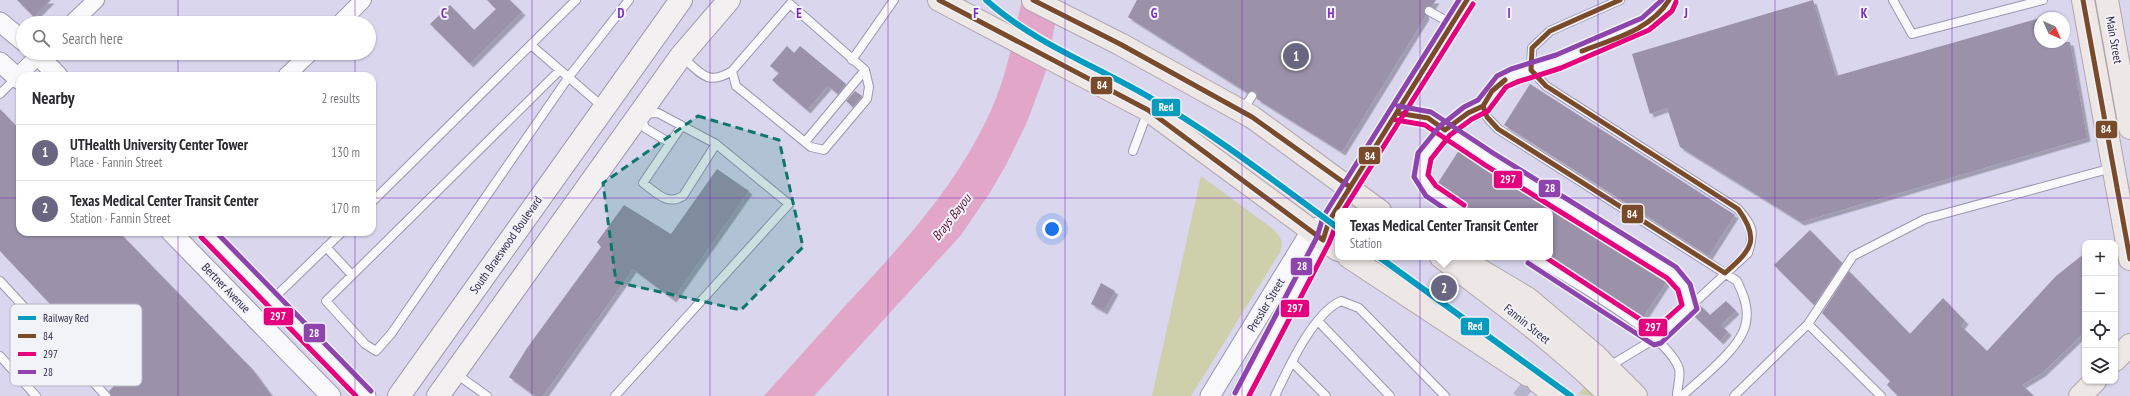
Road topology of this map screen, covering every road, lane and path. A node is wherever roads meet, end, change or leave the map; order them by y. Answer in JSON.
{"nodes":[{"id":1,"x":96,"y":0,"type":"edge"},
{"id":2,"x":363,"y":0,"type":"edge"},
{"id":3,"x":576,"y":0,"type":"edge"},
{"id":4,"x":629,"y":0,"type":"edge"},
{"id":5,"x":681,"y":0,"type":"edge"},
{"id":6,"x":729,"y":0,"type":"edge"},
{"id":7,"x":894,"y":0,"type":"edge"},
{"id":8,"x":938,"y":0,"type":"edge"},
{"id":9,"x":1033,"y":0,"type":"edge"},
{"id":10,"x":1467,"y":0,"type":"edge"},
{"id":11,"x":1620,"y":0,"type":"edge"},
{"id":12,"x":1669,"y":0,"type":"edge"},
{"id":13,"x":1893,"y":0,"type":"edge"},
{"id":14,"x":2043,"y":0,"type":"edge"},
{"id":15,"x":2083,"y":0,"type":"edge"},
{"id":16,"x":2107,"y":0,"type":"edge"},
{"id":17,"x":1429,"y":11,"type":"dead end"},
{"id":18,"x":79,"y":16,"type":"edge"},
{"id":19,"x":347,"y":16,"type":"edge"},
{"id":20,"x":0,"y":22,"type":"edge"},
{"id":21,"x":1452,"y":24,"type":"junction"},
{"id":22,"x":16,"y":35,"type":"edge"},
{"id":23,"x":531,"y":45,"type":"junction"},
{"id":24,"x":681,"y":56,"type":"junction"},
{"id":25,"x":34,"y":60,"type":"edge"},
{"id":26,"x":44,"y":60,"type":"edge"},
{"id":27,"x":303,"y":60,"type":"edge"},
{"id":28,"x":852,"y":60,"type":"junction"},
{"id":29,"x":0,"y":62,"type":"edge"},
{"id":30,"x":560,"y":70,"type":"junction"},
{"id":31,"x":865,"y":70,"type":"junction"},
{"id":32,"x":1531,"y":70,"type":"junction"},
{"id":33,"x":732,"y":71,"type":"junction"},
{"id":34,"x":24,"y":72,"type":"edge"},
{"id":35,"x":55,"y":72,"type":"edge"},
{"id":36,"x":290,"y":72,"type":"edge"},
{"id":37,"x":16,"y":77,"type":"edge"},
{"id":38,"x":568,"y":78,"type":"junction"},
{"id":39,"x":16,"y":81,"type":"edge"},
{"id":40,"x":0,"y":94,"type":"edge"},
{"id":41,"x":608,"y":101,"type":"junction"},
{"id":42,"x":1483,"y":106,"type":"junction"},
{"id":43,"x":1148,"y":110,"type":"junction"},
{"id":44,"x":1397,"y":113,"type":"junction"},
{"id":45,"x":640,"y":114,"type":"junction"},
{"id":46,"x":681,"y":127,"type":"junction"},
{"id":47,"x":2130,"y":128,"type":"edge"},
{"id":48,"x":1445,"y":130,"type":"junction"},
{"id":49,"x":805,"y":142,"type":"junction"},
{"id":50,"x":670,"y":144,"type":"junction"},
{"id":51,"x":716,"y":144,"type":"junction"},
{"id":52,"x":1132,"y":151,"type":"dead end"},
{"id":53,"x":2112,"y":168,"type":"junction"},
{"id":54,"x":1350,"y":187,"type":"junction"},
{"id":55,"x":376,"y":198,"type":"edge"},
{"id":56,"x":1339,"y":208,"type":"edge"},
{"id":57,"x":1376,"y":208,"type":"edge"},
{"id":58,"x":1456,"y":208,"type":"edge"},
{"id":59,"x":1335,"y":216,"type":"edge"},
{"id":60,"x":175,"y":236,"type":"edge"},
{"id":61,"x":182,"y":236,"type":"edge"},
{"id":62,"x":210,"y":236,"type":"edge"},
{"id":63,"x":338,"y":236,"type":"edge"},
{"id":64,"x":1325,"y":236,"type":"edge"},
{"id":65,"x":2128,"y":236,"type":"edge"},
{"id":66,"x":326,"y":247,"type":"junction"},
{"id":67,"x":2130,"y":259,"type":"edge"},
{"id":68,"x":1354,"y":260,"type":"edge"},
{"id":69,"x":1445,"y":260,"type":"edge"},
{"id":70,"x":1463,"y":260,"type":"edge"},
{"id":71,"x":1537,"y":260,"type":"edge"},
{"id":72,"x":352,"y":274,"type":"junction"},
{"id":73,"x":1724,"y":274,"type":"junction"},
{"id":74,"x":0,"y":282,"type":"edge"},
{"id":75,"x":272,"y":300,"type":"junction"},
{"id":76,"x":20,"y":304,"type":"edge"},
{"id":77,"x":1690,"y":307,"type":"junction"},
{"id":78,"x":1318,"y":321,"type":"junction"},
{"id":79,"x":1808,"y":324,"type":"junction"},
{"id":80,"x":297,"y":326,"type":"junction"},
{"id":81,"x":1656,"y":338,"type":"junction"},
{"id":82,"x":2130,"y":345,"type":"edge"},
{"id":83,"x":0,"y":356,"type":"edge"},
{"id":84,"x":2118,"y":357,"type":"edge"},
{"id":85,"x":1293,"y":363,"type":"junction"},
{"id":86,"x":10,"y":367,"type":"edge"},
{"id":87,"x":1607,"y":368,"type":"junction"},
{"id":88,"x":455,"y":372,"type":"junction"},
{"id":89,"x":2092,"y":384,"type":"edge"},
{"id":90,"x":27,"y":386,"type":"edge"},
{"id":91,"x":97,"y":386,"type":"edge"},
{"id":92,"x":1530,"y":386,"type":"edge"},
{"id":93,"x":1214,"y":389,"type":"edge"},
{"id":94,"x":36,"y":396,"type":"edge"},
{"id":95,"x":106,"y":396,"type":"edge"},
{"id":96,"x":331,"y":396,"type":"edge"},
{"id":97,"x":366,"y":396,"type":"edge"},
{"id":98,"x":399,"y":396,"type":"edge"},
{"id":99,"x":438,"y":396,"type":"edge"},
{"id":100,"x":487,"y":396,"type":"edge"},
{"id":101,"x":615,"y":396,"type":"edge"},
{"id":102,"x":1241,"y":396,"type":"edge"},
{"id":103,"x":1275,"y":396,"type":"edge"},
{"id":104,"x":1326,"y":396,"type":"edge"},
{"id":105,"x":1390,"y":396,"type":"edge"},
{"id":106,"x":1445,"y":396,"type":"edge"},
{"id":107,"x":1556,"y":396,"type":"edge"},
{"id":108,"x":1610,"y":396,"type":"edge"},
{"id":109,"x":1636,"y":396,"type":"edge"},
{"id":110,"x":1677,"y":396,"type":"edge"},
{"id":111,"x":1682,"y":396,"type":"edge"},
{"id":112,"x":1734,"y":396,"type":"edge"},
{"id":113,"x":1881,"y":396,"type":"edge"},
{"id":114,"x":2080,"y":396,"type":"edge"}],
"edges":[{"from":1,"to":18,"type":"street"},
{"from":2,"to":19,"type":"street"},
{"from":3,"to":23,"type":"lane"},
{"from":4,"to":38,"type":"lane"},
{"from":5,"to":41,"type":"main road","name":"South Braeswood Boulevard"},
{"from":6,"to":24,"type":"main road"},
{"from":7,"to":28,"type":"lane"},
{"from":8,"to":43,"type":"main road"},
{"from":9,"to":54,"type":"main road"},
{"from":10,"to":21,"type":"street","name":"Pressler Street"},
{"from":11,"to":32,"type":"lane"},
{"from":12,"to":32,"type":"lane"},
{"from":13,"to":14,"type":"lane"},
{"from":15,"to":53,"type":"main road"},
{"from":16,"to":47,"type":"main road","name":"Main Street"},
{"from":17,"to":21,"type":"lane"},
{"from":20,"to":22,"type":"street"},
{"from":21,"to":44,"type":"street","name":"Pressler Street"},
{"from":23,"to":30,"type":"lane"},
{"from":23,"to":55,"type":"lane"},
{"from":24,"to":33,"type":"lane"},
{"from":24,"to":45,"type":"main road"},
{"from":25,"to":34,"type":"street"},
{"from":26,"to":35,"type":"street"},
{"from":27,"to":36,"type":"street"},
{"from":28,"to":31,"type":"lane"},
{"from":28,"to":33,"type":"lane"},
{"from":29,"to":37,"type":"street"},
{"from":30,"to":38,"type":"lane"},
{"from":30,"to":72,"type":"lane"},
{"from":31,"to":49,"type":"lane"},
{"from":31,"to":49,"type":"lane"},
{"from":32,"to":42,"type":"lane"},
{"from":32,"to":73,"type":"lane"},
{"from":33,"to":49,"type":"lane"},
{"from":38,"to":41,"type":"lane"},
{"from":38,"to":72,"type":"lane"},
{"from":39,"to":40,"type":"lane"},
{"from":41,"to":45,"type":"main road"},
{"from":41,"to":98,"type":"main road","name":"South Braeswood Boulevard"},
{"from":42,"to":48,"type":"lane"},
{"from":42,"to":73,"type":"lane"},
{"from":43,"to":52,"type":"lane"},
{"from":43,"to":64,"type":"main road"},
{"from":44,"to":48,"type":"lane"},
{"from":44,"to":54,"type":"street","name":"Pressler Street"},
{"from":45,"to":46,"type":"lane"},
{"from":45,"to":50,"type":"lane"},
{"from":45,"to":88,"type":"main road"},
{"from":46,"to":50,"type":"lane"},
{"from":46,"to":51,"type":"lane"},
{"from":48,"to":58,"type":"lane"},
{"from":48,"to":77,"type":"lane"},
{"from":50,"to":51,"type":"lane"},
{"from":51,"to":101,"type":"lane"},
{"from":53,"to":65,"type":"main road"},
{"from":53,"to":79,"type":"lane"},
{"from":54,"to":56,"type":"street","name":"Pressler Street"},
{"from":54,"to":57,"type":"main road"},
{"from":59,"to":64,"type":"street","name":"Pressler Street"},
{"from":60,"to":96,"type":"street","name":"Bertner Avenue"},
{"from":61,"to":80,"type":"street"},
{"from":62,"to":75,"type":"street","name":"Bertner Avenue"},
{"from":63,"to":66,"type":"lane"},
{"from":64,"to":93,"type":"street","name":"Pressler Street"},
{"from":64,"to":102,"type":"street","name":"Pressler Street"},
{"from":65,"to":67,"type":"main road"},
{"from":66,"to":72,"type":"lane"},
{"from":66,"to":75,"type":"lane"},
{"from":68,"to":92,"type":"main road"},
{"from":69,"to":108,"type":"main road","name":"Fannin Street"},
{"from":70,"to":87,"type":"main road"},
{"from":71,"to":81,"type":"lane"},
{"from":73,"to":77,"type":"lane"},
{"from":73,"to":111,"type":"lane"},
{"from":74,"to":76,"type":"lane"},
{"from":75,"to":80,"type":"street","name":"Bertner Avenue"},
{"from":77,"to":81,"type":"lane"},
{"from":78,"to":85,"type":"lane"},
{"from":78,"to":105,"type":"lane"},
{"from":78,"to":106,"type":"lane"},
{"from":79,"to":112,"type":"lane"},
{"from":79,"to":113,"type":"lane"},
{"from":80,"to":97,"type":"street","name":"Bertner Avenue"},
{"from":81,"to":87,"type":"lane"},
{"from":81,"to":110,"type":"lane"},
{"from":82,"to":84,"type":"main road"},
{"from":83,"to":86,"type":"lane"},
{"from":85,"to":103,"type":"lane"},
{"from":85,"to":104,"type":"lane"},
{"from":87,"to":109,"type":"main road"},
{"from":88,"to":99,"type":"main road"},
{"from":88,"to":100,"type":"lane"},
{"from":89,"to":114,"type":"main road"},
{"from":90,"to":94,"type":"lane"},
{"from":91,"to":95,"type":"lane"},
{"from":92,"to":107,"type":"main road"},
{"from":93,"to":102,"type":"street"}]}
